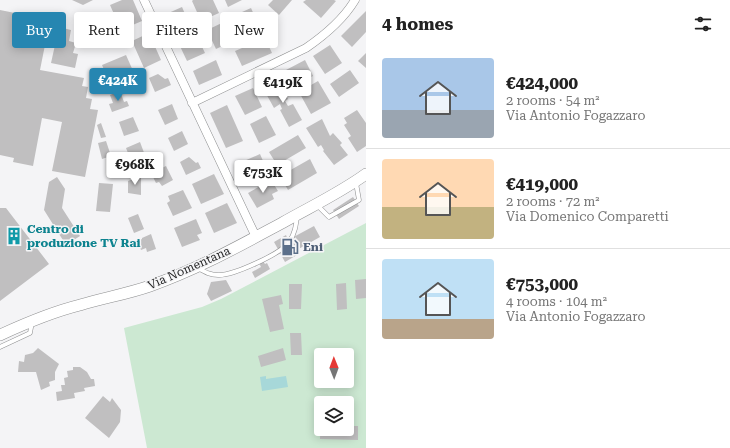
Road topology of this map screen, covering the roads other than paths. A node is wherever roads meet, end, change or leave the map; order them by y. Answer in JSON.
{"nodes":[{"id":1,"x":144,"y":0,"type":"edge"},
{"id":2,"x":355,"y":0,"type":"edge"},
{"id":3,"x":192,"y":104,"type":"junction"},
{"id":4,"x":366,"y":174,"type":"edge"},
{"id":5,"x":356,"y":181,"type":"junction"},
{"id":6,"x":316,"y":204,"type":"junction"},
{"id":7,"x":297,"y":214,"type":"junction"},
{"id":8,"x":256,"y":237,"type":"junction"},
{"id":9,"x":196,"y":266,"type":"junction"},
{"id":10,"x":32,"y":321,"type":"junction"},
{"id":11,"x":0,"y":335,"type":"edge"},
{"id":12,"x":0,"y":347,"type":"edge"}],
"edges":[{"from":1,"to":3,"type":"street"},
{"from":2,"to":3,"type":"street"},
{"from":3,"to":8,"type":"street"},
{"from":4,"to":5,"type":"main road","name":"Via Nomentana"},
{"from":5,"to":6,"type":"main road","name":"Via Nomentana"},
{"from":5,"to":6,"type":"lane"},
{"from":6,"to":7,"type":"main road","name":"Via Nomentana"},
{"from":7,"to":8,"type":"main road","name":"Via Nomentana"},
{"from":7,"to":9,"type":"lane"},
{"from":8,"to":9,"type":"main road","name":"Via Nomentana"},
{"from":9,"to":10,"type":"main road","name":"Via Nomentana"},
{"from":10,"to":11,"type":"main road","name":"Via Nomentana"},
{"from":10,"to":12,"type":"lane"}]}
